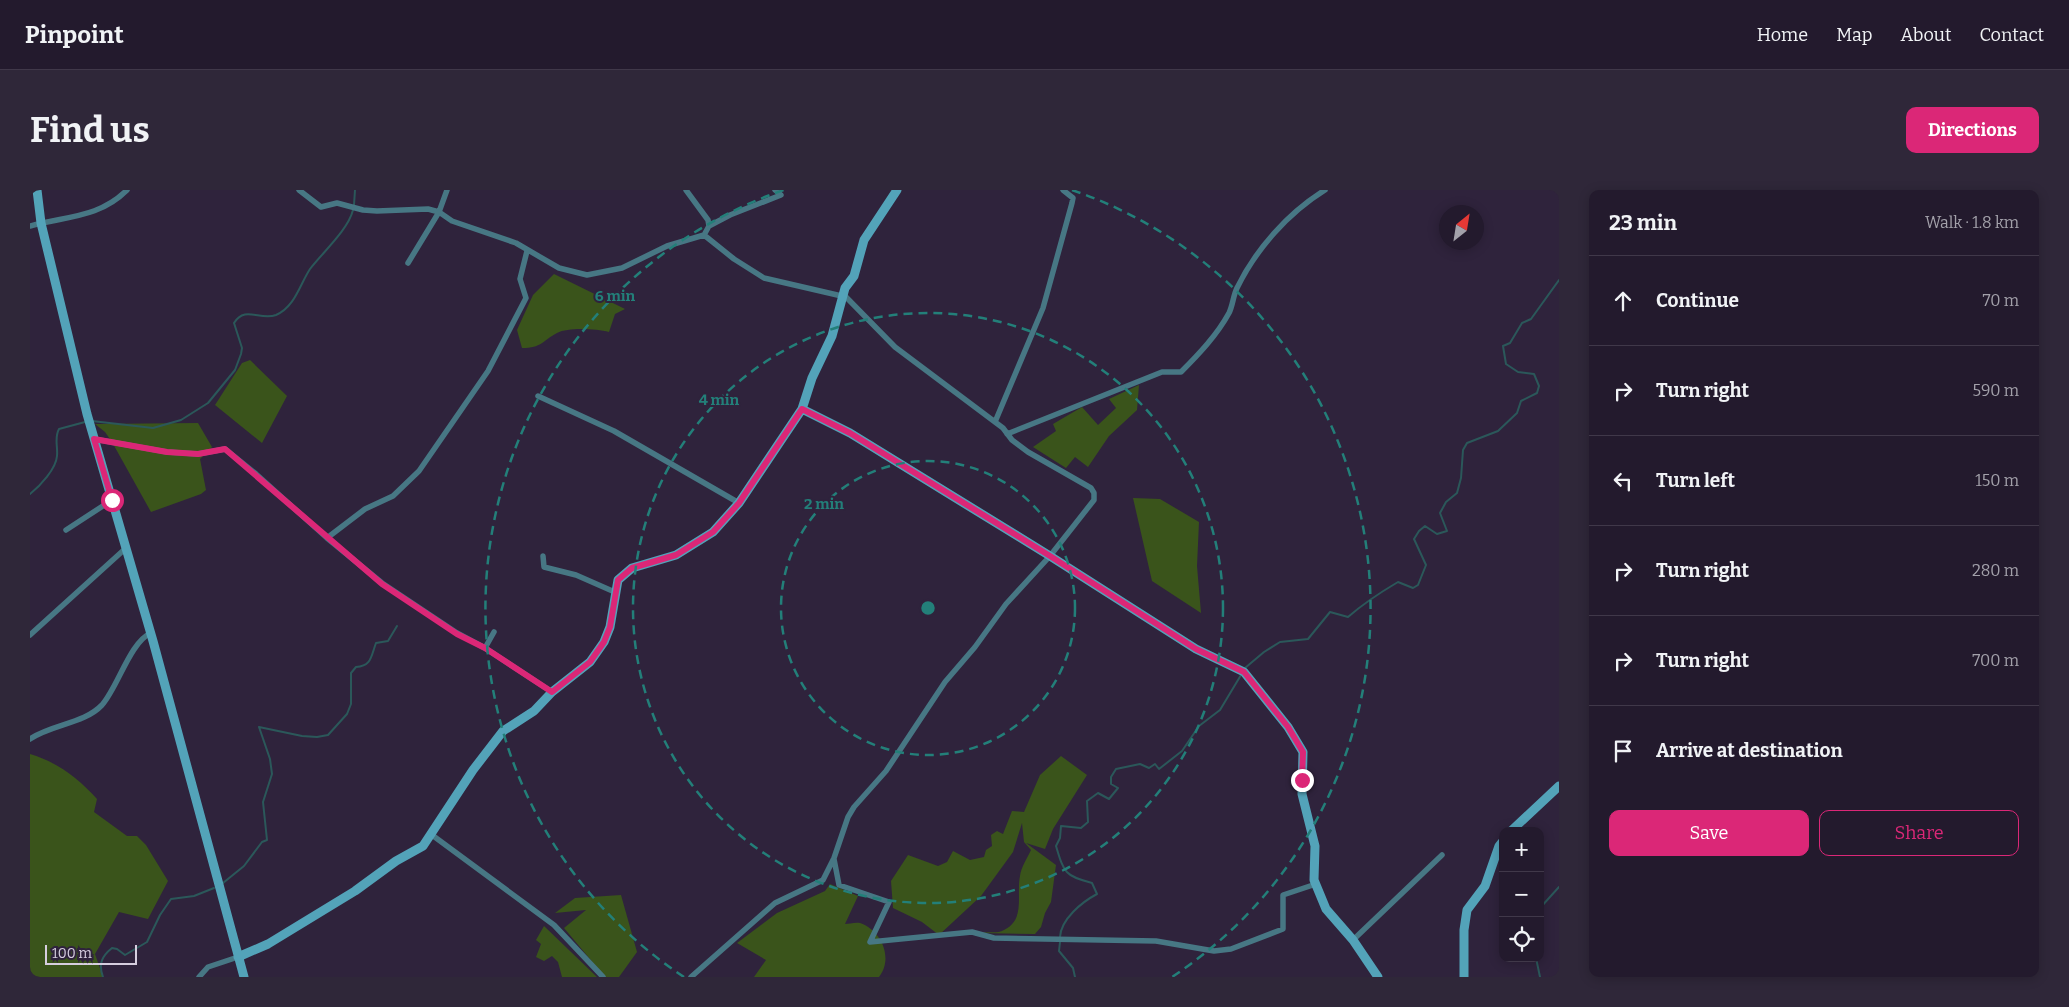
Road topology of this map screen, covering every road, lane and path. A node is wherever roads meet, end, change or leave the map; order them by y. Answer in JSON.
{"nodes":[{"id":1,"x":37,"y":190,"type":"edge"},
{"id":2,"x":127,"y":190,"type":"edge"},
{"id":3,"x":299,"y":190,"type":"edge"},
{"id":4,"x":448,"y":190,"type":"edge"},
{"id":5,"x":686,"y":190,"type":"edge"},
{"id":6,"x":775,"y":190,"type":"edge"},
{"id":7,"x":897,"y":190,"type":"edge"},
{"id":8,"x":1063,"y":190,"type":"edge"},
{"id":9,"x":1325,"y":190,"type":"edge"},
{"id":10,"x":439,"y":212,"type":"junction"},
{"id":11,"x":41,"y":223,"type":"junction"},
{"id":12,"x":30,"y":226,"type":"edge"},
{"id":13,"x":709,"y":226,"type":"junction"},
{"id":14,"x":704,"y":235,"type":"junction"},
{"id":15,"x":527,"y":251,"type":"junction"},
{"id":16,"x":408,"y":263,"type":"dead end"},
{"id":17,"x":842,"y":298,"type":"junction"},
{"id":18,"x":538,"y":396,"type":"dead end"},
{"id":19,"x":802,"y":409,"type":"junction"},
{"id":20,"x":995,"y":422,"type":"junction"},
{"id":21,"x":1007,"y":434,"type":"junction"},
{"id":22,"x":94,"y":439,"type":"junction"},
{"id":23,"x":112,"y":500,"type":"junction"},
{"id":24,"x":739,"y":503,"type":"junction"},
{"id":25,"x":66,"y":530,"type":"dead end"},
{"id":26,"x":326,"y":538,"type":"junction"},
{"id":27,"x":126,"y":548,"type":"junction"},
{"id":28,"x":543,"y":556,"type":"dead end"},
{"id":29,"x":1050,"y":556,"type":"junction"},
{"id":30,"x":617,"y":593,"type":"junction"},
{"id":31,"x":494,"y":632,"type":"dead end"},
{"id":32,"x":151,"y":633,"type":"junction"},
{"id":33,"x":30,"y":635,"type":"edge"},
{"id":34,"x":485,"y":648,"type":"junction"},
{"id":35,"x":552,"y":692,"type":"junction"},
{"id":36,"x":30,"y":739,"type":"edge"},
{"id":37,"x":1559,"y":786,"type":"edge"},
{"id":38,"x":1515,"y":827,"type":"edge"},
{"id":39,"x":432,"y":835,"type":"junction"},
{"id":40,"x":1499,"y":845,"type":"edge"},
{"id":41,"x":1442,"y":855,"type":"dead end"},
{"id":42,"x":834,"y":858,"type":"junction"},
{"id":43,"x":1316,"y":884,"type":"junction"},
{"id":44,"x":1353,"y":940,"type":"junction"},
{"id":45,"x":238,"y":957,"type":"junction"},
{"id":46,"x":199,"y":977,"type":"edge"},
{"id":47,"x":244,"y":977,"type":"edge"},
{"id":48,"x":603,"y":977,"type":"edge"},
{"id":49,"x":691,"y":977,"type":"edge"},
{"id":50,"x":1378,"y":977,"type":"edge"},
{"id":51,"x":1464,"y":977,"type":"edge"}],
"edges":[{"from":1,"to":11,"type":"street"},
{"from":2,"to":11,"type":"street"},
{"from":3,"to":10,"type":"street"},
{"from":4,"to":10,"type":"street"},
{"from":5,"to":13,"type":"street"},
{"from":6,"to":13,"type":"street"},
{"from":7,"to":17,"type":"street"},
{"from":8,"to":20,"type":"street"},
{"from":9,"to":21,"type":"street"},
{"from":10,"to":15,"type":"street"},
{"from":10,"to":16,"type":"street"},
{"from":11,"to":12,"type":"street"},
{"from":11,"to":22,"type":"street"},
{"from":13,"to":14,"type":"street"},
{"from":14,"to":15,"type":"street"},
{"from":14,"to":17,"type":"street"},
{"from":15,"to":26,"type":"street"},
{"from":17,"to":19,"type":"street"},
{"from":17,"to":20,"type":"street"},
{"from":18,"to":24,"type":"street"},
{"from":19,"to":24,"type":"street"},
{"from":19,"to":29,"type":"street"},
{"from":20,"to":21,"type":"street"},
{"from":21,"to":29,"type":"street"},
{"from":22,"to":23,"type":"street"},
{"from":22,"to":26,"type":"street"},
{"from":23,"to":25,"type":"street"},
{"from":23,"to":27,"type":"street"},
{"from":24,"to":30,"type":"street"},
{"from":26,"to":34,"type":"street"},
{"from":27,"to":32,"type":"street"},
{"from":27,"to":33,"type":"street"},
{"from":28,"to":30,"type":"street"},
{"from":29,"to":42,"type":"street"},
{"from":29,"to":43,"type":"street"},
{"from":30,"to":35,"type":"street"},
{"from":31,"to":34,"type":"street"},
{"from":32,"to":36,"type":"street"},
{"from":32,"to":45,"type":"street"},
{"from":34,"to":35,"type":"street"},
{"from":35,"to":39,"type":"street"},
{"from":37,"to":38,"type":"street"},
{"from":39,"to":45,"type":"street"},
{"from":39,"to":48,"type":"street"},
{"from":40,"to":51,"type":"street"},
{"from":41,"to":44,"type":"street"},
{"from":42,"to":43,"type":"street"},
{"from":42,"to":49,"type":"street"},
{"from":43,"to":44,"type":"street"},
{"from":44,"to":50,"type":"street"},
{"from":45,"to":46,"type":"street"},
{"from":45,"to":47,"type":"street"}]}
